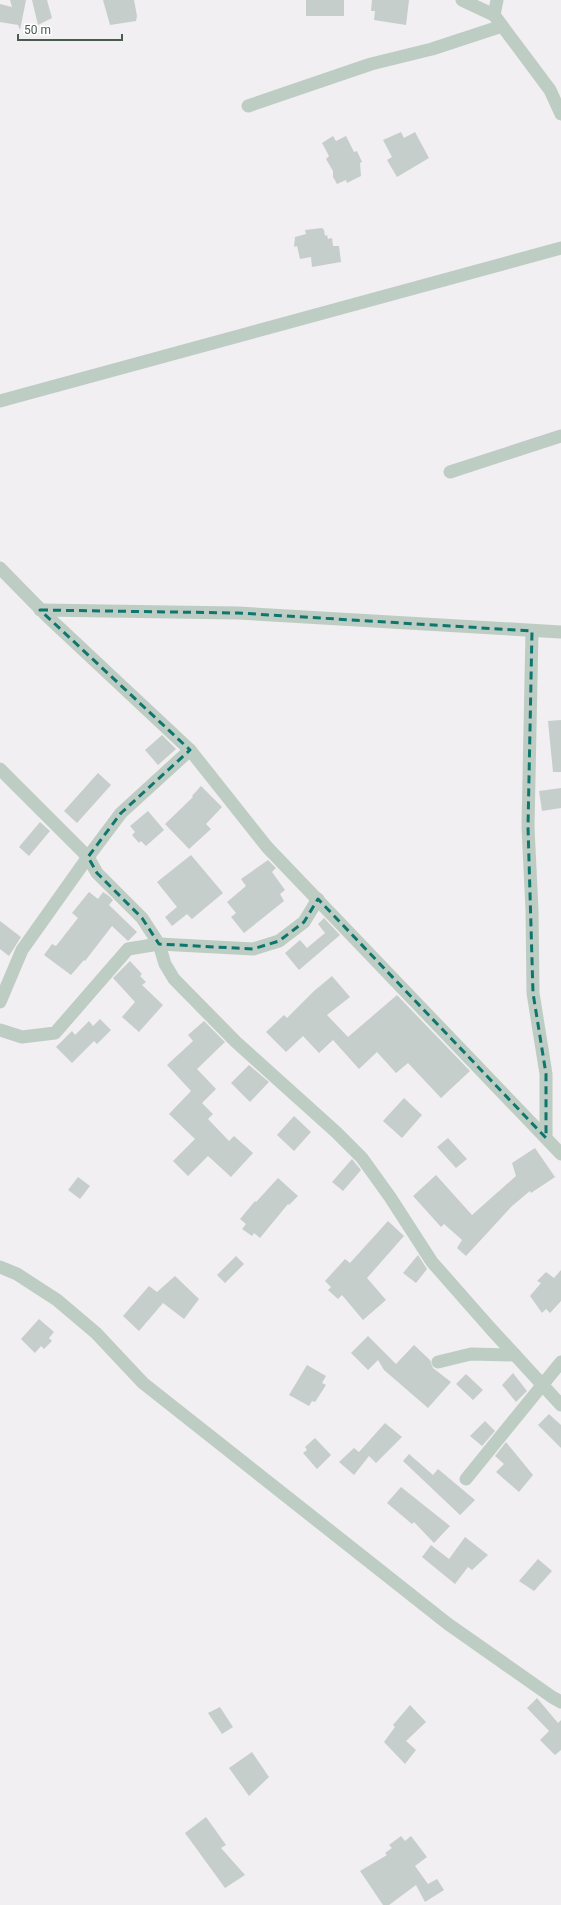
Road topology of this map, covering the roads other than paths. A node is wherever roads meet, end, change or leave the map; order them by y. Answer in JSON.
{"nodes":[{"id":1,"x":462,"y":0,"type":"edge"},
{"id":2,"x":497,"y":0,"type":"edge"},
{"id":3,"x":494,"y":15,"type":"junction"},
{"id":4,"x":502,"y":26,"type":"junction"},
{"id":5,"x":248,"y":106,"type":"dead end"},
{"id":6,"x":561,"y":114,"type":"edge"},
{"id":7,"x":561,"y":248,"type":"edge"},
{"id":8,"x":0,"y":401,"type":"edge"},
{"id":9,"x":561,"y":436,"type":"edge"},
{"id":10,"x":450,"y":472,"type":"dead end"},
{"id":11,"x":0,"y":568,"type":"edge"},
{"id":12,"x":40,"y":610,"type":"junction"},
{"id":13,"x":532,"y":631,"type":"junction"},
{"id":14,"x":561,"y":632,"type":"edge"},
{"id":15,"x":190,"y":750,"type":"junction"},
{"id":16,"x":0,"y":769,"type":"edge"},
{"id":17,"x":88,"y":857,"type":"junction"},
{"id":18,"x":318,"y":899,"type":"junction"},
{"id":19,"x":159,"y":944,"type":"junction"},
{"id":20,"x":0,"y":1002,"type":"edge"},
{"id":21,"x":0,"y":1030,"type":"edge"},
{"id":22,"x":546,"y":1138,"type":"junction"},
{"id":23,"x":561,"y":1154,"type":"edge"},
{"id":24,"x":0,"y":1267,"type":"edge"},
{"id":25,"x":515,"y":1355,"type":"junction"},
{"id":26,"x":438,"y":1362,"type":"dead end"},
{"id":27,"x":561,"y":1362,"type":"edge"},
{"id":28,"x":544,"y":1385,"type":"junction"},
{"id":29,"x":561,"y":1405,"type":"edge"},
{"id":30,"x":466,"y":1479,"type":"dead end"},
{"id":31,"x":561,"y":1702,"type":"edge"}],
"edges":[{"from":1,"to":3,"type":"street"},
{"from":2,"to":3,"type":"street"},
{"from":3,"to":4,"type":"street"},
{"from":4,"to":5,"type":"street"},
{"from":4,"to":6,"type":"street"},
{"from":7,"to":8,"type":"street"},
{"from":9,"to":10,"type":"street"},
{"from":11,"to":12,"type":"street"},
{"from":12,"to":13,"type":"street"},
{"from":12,"to":15,"type":"street"},
{"from":13,"to":14,"type":"street"},
{"from":13,"to":22,"type":"street"},
{"from":15,"to":17,"type":"street"},
{"from":15,"to":18,"type":"street"},
{"from":16,"to":17,"type":"street"},
{"from":17,"to":19,"type":"street"},
{"from":17,"to":20,"type":"street"},
{"from":18,"to":19,"type":"street"},
{"from":18,"to":22,"type":"street"},
{"from":19,"to":21,"type":"street"},
{"from":19,"to":25,"type":"street"},
{"from":22,"to":23,"type":"street"},
{"from":24,"to":31,"type":"street"},
{"from":25,"to":26,"type":"street"},
{"from":25,"to":28,"type":"street"},
{"from":27,"to":28,"type":"street"},
{"from":28,"to":29,"type":"street"},
{"from":28,"to":30,"type":"street"}]}
